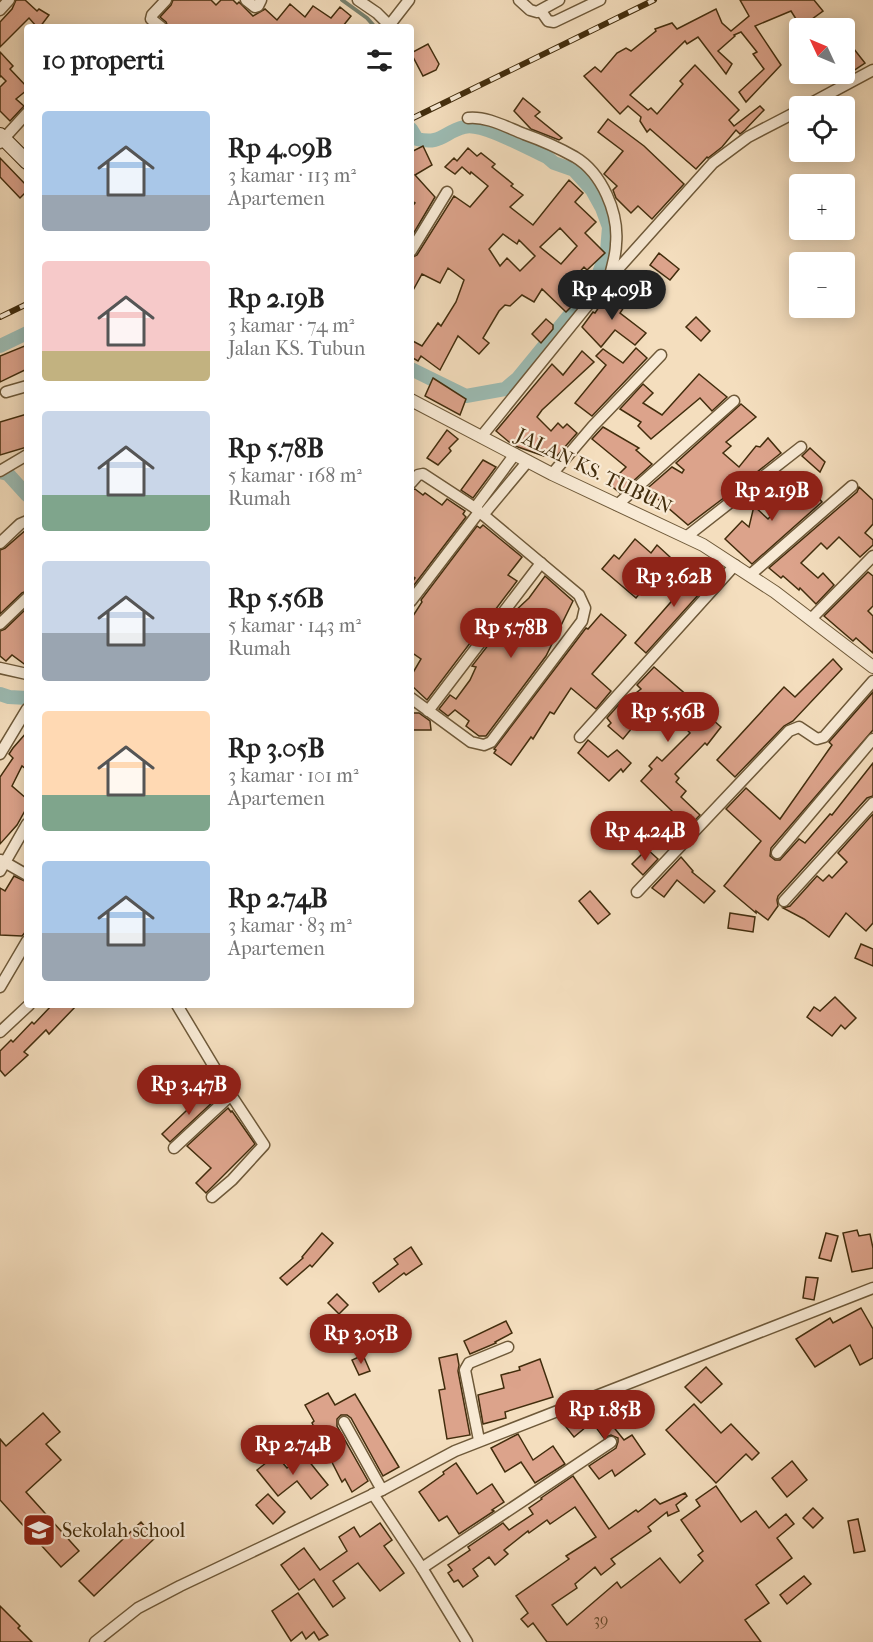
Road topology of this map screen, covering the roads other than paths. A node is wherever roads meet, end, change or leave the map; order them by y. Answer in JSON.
{"nodes":[{"id":1,"x":9,"y":0,"type":"edge"},
{"id":2,"x":166,"y":0,"type":"edge"},
{"id":3,"x":246,"y":0,"type":"edge"},
{"id":4,"x":261,"y":0,"type":"edge"},
{"id":5,"x":358,"y":0,"type":"edge"},
{"id":6,"x":409,"y":0,"type":"edge"},
{"id":7,"x":519,"y":0,"type":"edge"},
{"id":8,"x":559,"y":0,"type":"edge"},
{"id":9,"x":600,"y":0,"type":"edge"},
{"id":10,"x":0,"y":10,"type":"edge"},
{"id":11,"x":541,"y":11,"type":"junction"},
{"id":12,"x":158,"y":24,"type":"edge"},
{"id":13,"x":387,"y":24,"type":"edge"},
{"id":14,"x":391,"y":24,"type":"edge"},
{"id":15,"x":873,"y":70,"type":"edge"},
{"id":16,"x":825,"y":96,"type":"edge"},
{"id":17,"x":24,"y":116,"type":"edge"},
{"id":18,"x":789,"y":116,"type":"edge"},
{"id":19,"x":468,"y":118,"type":"dead end"},
{"id":20,"x":1,"y":139,"type":"edge"},
{"id":21,"x":24,"y":159,"type":"edge"},
{"id":22,"x":447,"y":192,"type":"dead end"},
{"id":23,"x":414,"y":246,"type":"edge"},
{"id":24,"x":609,"y":279,"type":"junction"},
{"id":25,"x":661,"y":355,"type":"dead end"},
{"id":26,"x":24,"y":387,"type":"edge"},
{"id":27,"x":6,"y":392,"type":"dead end"},
{"id":28,"x":734,"y":401,"type":"dead end"},
{"id":29,"x":414,"y":402,"type":"edge"},
{"id":30,"x":481,"y":437,"type":"junction"},
{"id":31,"x":801,"y":447,"type":"dead end"},
{"id":32,"x":515,"y":454,"type":"junction"},
{"id":33,"x":23,"y":460,"type":"edge"},
{"id":34,"x":528,"y":461,"type":"junction"},
{"id":35,"x":0,"y":471,"type":"edge"},
{"id":36,"x":552,"y":474,"type":"junction"},
{"id":37,"x":414,"y":480,"type":"edge"},
{"id":38,"x":852,"y":486,"type":"dead end"},
{"id":39,"x":617,"y":504,"type":"junction"},
{"id":40,"x":479,"y":512,"type":"junction"},
{"id":41,"x":24,"y":522,"type":"edge"},
{"id":42,"x":686,"y":537,"type":"junction"},
{"id":43,"x":0,"y":543,"type":"edge"},
{"id":44,"x":872,"y":558,"type":"edge"},
{"id":45,"x":541,"y":562,"type":"junction"},
{"id":46,"x":735,"y":565,"type":"junction"},
{"id":47,"x":750,"y":575,"type":"junction"},
{"id":48,"x":414,"y":597,"type":"edge"},
{"id":49,"x":24,"y":601,"type":"edge"},
{"id":50,"x":811,"y":619,"type":"junction"},
{"id":51,"x":0,"y":624,"type":"edge"},
{"id":52,"x":873,"y":667,"type":"edge"},
{"id":53,"x":0,"y":668,"type":"edge"},
{"id":54,"x":24,"y":673,"type":"edge"},
{"id":55,"x":873,"y":681,"type":"edge"},
{"id":56,"x":414,"y":700,"type":"edge"},
{"id":57,"x":428,"y":711,"type":"junction"},
{"id":58,"x":24,"y":714,"type":"edge"},
{"id":59,"x":580,"y":737,"type":"dead end"},
{"id":60,"x":873,"y":739,"type":"edge"},
{"id":61,"x":0,"y":754,"type":"edge"},
{"id":62,"x":873,"y":803,"type":"edge"},
{"id":63,"x":24,"y":829,"type":"edge"},
{"id":64,"x":777,"y":853,"type":"dead end"},
{"id":65,"x":2,"y":864,"type":"edge"},
{"id":66,"x":24,"y":873,"type":"edge"},
{"id":67,"x":637,"y":892,"type":"dead end"},
{"id":68,"x":784,"y":901,"type":"dead end"},
{"id":69,"x":24,"y":946,"type":"edge"},
{"id":70,"x":0,"y":987,"type":"edge"},
{"id":71,"x":26,"y":1008,"type":"edge"},
{"id":72,"x":179,"y":1008,"type":"edge"},
{"id":73,"x":0,"y":1032,"type":"edge"},
{"id":74,"x":231,"y":1095,"type":"junction"},
{"id":75,"x":174,"y":1148,"type":"dead end"},
{"id":76,"x":212,"y":1197,"type":"dead end"},
{"id":77,"x":873,"y":1288,"type":"edge"},
{"id":78,"x":508,"y":1347,"type":"dead end"},
{"id":79,"x":344,"y":1422,"type":"dead end"},
{"id":80,"x":479,"y":1440,"type":"junction"},
{"id":81,"x":611,"y":1442,"type":"dead end"},
{"id":82,"x":377,"y":1492,"type":"junction"},
{"id":83,"x":422,"y":1568,"type":"junction"},
{"id":84,"x":95,"y":1642,"type":"edge"},
{"id":85,"x":467,"y":1642,"type":"edge"}],
"edges":[{"from":1,"to":10,"type":"street"},
{"from":2,"to":12,"type":"street"},
{"from":3,"to":4,"type":"street"},
{"from":5,"to":13,"type":"street"},
{"from":6,"to":14,"type":"street"},
{"from":7,"to":11,"type":"street"},
{"from":8,"to":11,"type":"street"},
{"from":9,"to":11,"type":"street"},
{"from":15,"to":16,"type":"street"},
{"from":17,"to":20,"type":"street"},
{"from":18,"to":24,"type":"street"},
{"from":19,"to":24,"type":"street"},
{"from":20,"to":21,"type":"main road"},
{"from":22,"to":23,"type":"street"},
{"from":24,"to":30,"type":"street"},
{"from":25,"to":36,"type":"street"},
{"from":26,"to":27,"type":"street"},
{"from":28,"to":39,"type":"street"},
{"from":29,"to":30,"type":"street","name":"JALAN KS. TUBUN"},
{"from":30,"to":32,"type":"street","name":"JALAN KS. TUBUN"},
{"from":31,"to":42,"type":"street"},
{"from":32,"to":34,"type":"street","name":"JALAN KS. TUBUN"},
{"from":32,"to":40,"type":"street"},
{"from":33,"to":35,"type":"street"},
{"from":34,"to":36,"type":"street","name":"JALAN KS. TUBUN"},
{"from":34,"to":40,"type":"street"},
{"from":36,"to":39,"type":"street","name":"JALAN KS. TUBUN"},
{"from":37,"to":40,"type":"street"},
{"from":38,"to":47,"type":"street"},
{"from":39,"to":42,"type":"street","name":"JALAN KS. TUBUN"},
{"from":40,"to":45,"type":"street"},
{"from":40,"to":48,"type":"street"},
{"from":41,"to":43,"type":"street"},
{"from":42,"to":46,"type":"street","name":"JALAN KS. TUBUN"},
{"from":44,"to":50,"type":"street"},
{"from":45,"to":57,"type":"street"},
{"from":45,"to":57,"type":"street"},
{"from":46,"to":47,"type":"street","name":"JALAN KS. TUBUN"},
{"from":46,"to":59,"type":"street"},
{"from":47,"to":50,"type":"street","name":"JALAN KS. TUBUN"},
{"from":49,"to":51,"type":"street"},
{"from":50,"to":52,"type":"street","name":"JALAN KS. TUBUN"},
{"from":53,"to":54,"type":"street"},
{"from":55,"to":67,"type":"street"},
{"from":56,"to":57,"type":"street"},
{"from":58,"to":61,"type":"street"},
{"from":60,"to":64,"type":"street"},
{"from":62,"to":68,"type":"street"},
{"from":63,"to":65,"type":"street"},
{"from":65,"to":66,"type":"street"},
{"from":69,"to":70,"type":"street"},
{"from":71,"to":73,"type":"street"},
{"from":72,"to":74,"type":"street"},
{"from":74,"to":75,"type":"street"},
{"from":74,"to":76,"type":"street"},
{"from":77,"to":80,"type":"street"},
{"from":78,"to":80,"type":"street"},
{"from":79,"to":82,"type":"street"},
{"from":80,"to":82,"type":"street"},
{"from":81,"to":83,"type":"street"},
{"from":82,"to":83,"type":"street"},
{"from":82,"to":84,"type":"street"},
{"from":83,"to":85,"type":"street"}]}
